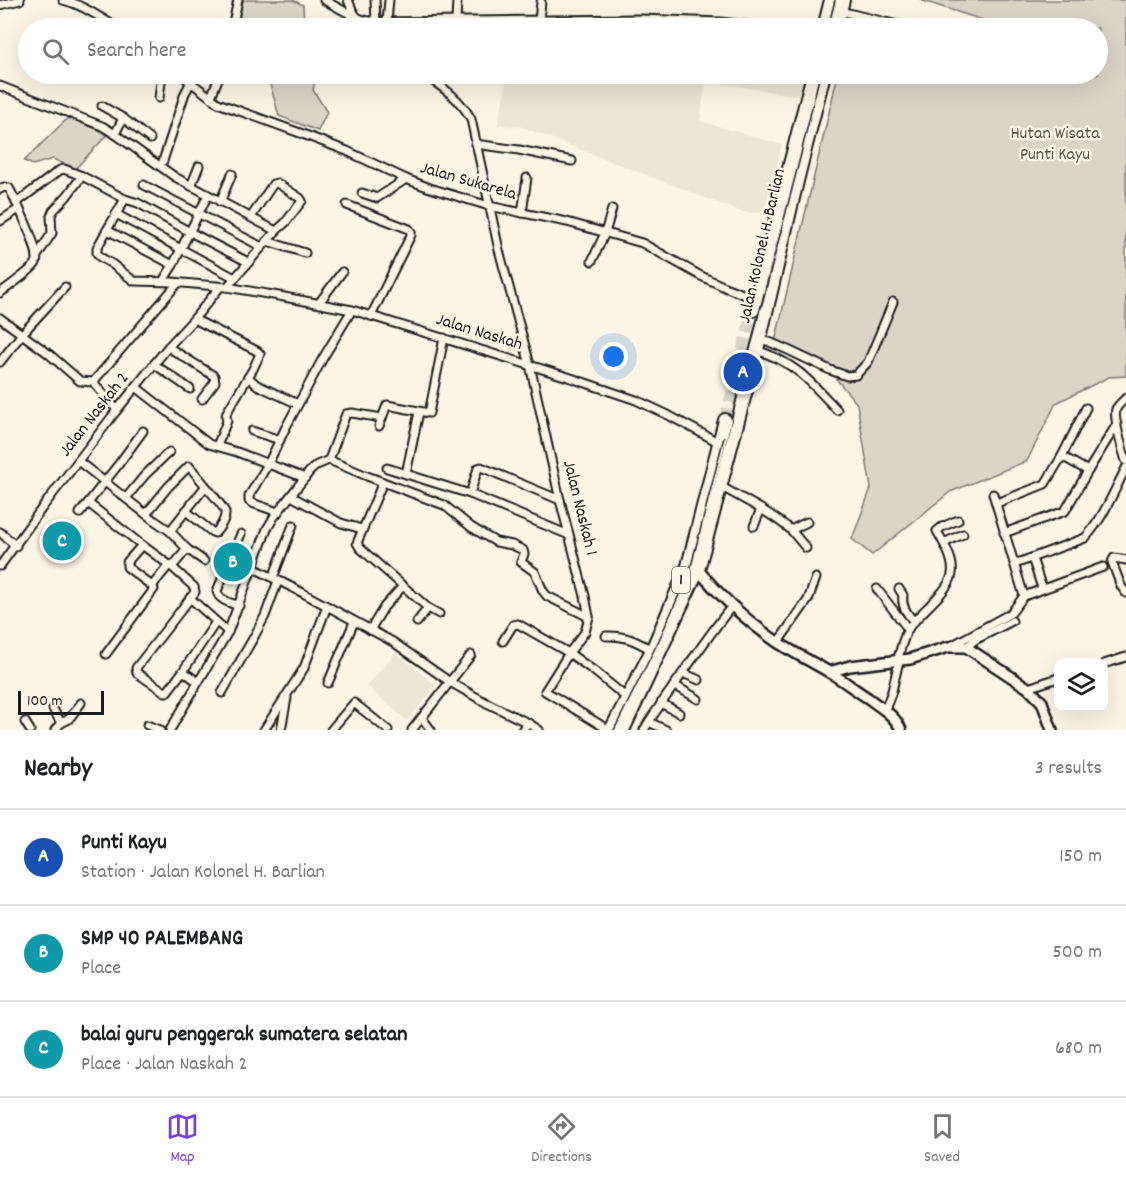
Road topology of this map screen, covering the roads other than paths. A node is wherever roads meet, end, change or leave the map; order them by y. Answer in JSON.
{"nodes":[{"id":1,"x":20,"y":0,"type":"edge"},
{"id":2,"x":63,"y":0,"type":"edge"},
{"id":3,"x":238,"y":0,"type":"edge"},
{"id":4,"x":324,"y":0,"type":"edge"},
{"id":5,"x":348,"y":0,"type":"edge"},
{"id":6,"x":375,"y":0,"type":"edge"},
{"id":7,"x":389,"y":0,"type":"edge"},
{"id":8,"x":457,"y":0,"type":"edge"},
{"id":9,"x":831,"y":0,"type":"edge"},
{"id":10,"x":541,"y":2,"type":"dead end"},
{"id":11,"x":0,"y":5,"type":"edge"},
{"id":12,"x":842,"y":5,"type":"edge"},
{"id":13,"x":100,"y":18,"type":"edge"},
{"id":14,"x":234,"y":18,"type":"edge"},
{"id":15,"x":354,"y":18,"type":"edge"},
{"id":16,"x":357,"y":18,"type":"edge"},
{"id":17,"x":376,"y":18,"type":"edge"},
{"id":18,"x":387,"y":18,"type":"edge"},
{"id":19,"x":456,"y":18,"type":"edge"},
{"id":20,"x":539,"y":18,"type":"edge"},
{"id":21,"x":826,"y":18,"type":"edge"},
{"id":22,"x":880,"y":18,"type":"edge"},
{"id":23,"x":161,"y":84,"type":"edge"},
{"id":24,"x":190,"y":84,"type":"edge"},
{"id":25,"x":194,"y":84,"type":"edge"},
{"id":26,"x":216,"y":84,"type":"edge"},
{"id":27,"x":438,"y":84,"type":"edge"},
{"id":28,"x":810,"y":84,"type":"edge"},
{"id":29,"x":821,"y":84,"type":"edge"},
{"id":30,"x":0,"y":86,"type":"edge"},
{"id":31,"x":211,"y":97,"type":"junction"},
{"id":32,"x":159,"y":98,"type":"dead end"},
{"id":33,"x":102,"y":106,"type":"dead end"},
{"id":34,"x":123,"y":118,"type":"junction"},
{"id":35,"x":115,"y":134,"type":"junction"},
{"id":36,"x":150,"y":139,"type":"dead end"},
{"id":37,"x":475,"y":144,"type":"junction"},
{"id":38,"x":163,"y":161,"type":"dead end"},
{"id":39,"x":572,"y":161,"type":"dead end"},
{"id":40,"x":199,"y":166,"type":"dead end"},
{"id":41,"x":232,"y":174,"type":"dead end"},
{"id":42,"x":82,"y":176,"type":"junction"},
{"id":43,"x":527,"y":178,"type":"dead end"},
{"id":44,"x":406,"y":179,"type":"junction"},
{"id":45,"x":144,"y":185,"type":"dead end"},
{"id":46,"x":191,"y":186,"type":"junction"},
{"id":47,"x":0,"y":189,"type":"edge"},
{"id":48,"x":362,"y":193,"type":"dead end"},
{"id":49,"x":208,"y":195,"type":"junction"},
{"id":50,"x":125,"y":199,"type":"junction"},
{"id":51,"x":220,"y":202,"type":"junction"},
{"id":52,"x":348,"y":205,"type":"dead end"},
{"id":53,"x":18,"y":206,"type":"junction"},
{"id":54,"x":489,"y":206,"type":"junction"},
{"id":55,"x":612,"y":209,"type":"dead end"},
{"id":56,"x":522,"y":213,"type":"junction"},
{"id":57,"x":116,"y":214,"type":"junction"},
{"id":58,"x":199,"y":214,"type":"junction"},
{"id":59,"x":251,"y":217,"type":"junction"},
{"id":60,"x":0,"y":221,"type":"edge"},
{"id":61,"x":106,"y":230,"type":"junction"},
{"id":62,"x":276,"y":231,"type":"junction"},
{"id":63,"x":190,"y":232,"type":"junction"},
{"id":64,"x":605,"y":233,"type":"junction"},
{"id":65,"x":267,"y":241,"type":"junction"},
{"id":66,"x":262,"y":247,"type":"junction"},
{"id":67,"x":181,"y":249,"type":"junction"},
{"id":68,"x":305,"y":253,"type":"dead end"},
{"id":69,"x":37,"y":256,"type":"junction"},
{"id":70,"x":592,"y":261,"type":"dead end"},
{"id":71,"x":248,"y":262,"type":"junction"},
{"id":72,"x":173,"y":265,"type":"junction"},
{"id":73,"x":342,"y":272,"type":"dead end"},
{"id":74,"x":236,"y":278,"type":"junction"},
{"id":75,"x":163,"y":281,"type":"junction"},
{"id":76,"x":178,"y":283,"type":"junction"},
{"id":77,"x":65,"y":287,"type":"dead end"},
{"id":78,"x":223,"y":287,"type":"junction"},
{"id":79,"x":0,"y":293,"type":"edge"},
{"id":80,"x":893,"y":302,"type":"dead end"},
{"id":81,"x":319,"y":303,"type":"junction"},
{"id":82,"x":755,"y":304,"type":"joint"},
{"id":83,"x":352,"y":310,"type":"junction"},
{"id":84,"x":371,"y":316,"type":"junction"},
{"id":85,"x":0,"y":318,"type":"edge"},
{"id":86,"x":194,"y":319,"type":"junction"},
{"id":87,"x":22,"y":334,"type":"junction"},
{"id":88,"x":444,"y":338,"type":"junction"},
{"id":89,"x":758,"y":344,"type":"junction"},
{"id":90,"x":168,"y":347,"type":"junction"},
{"id":91,"x":0,"y":362,"type":"edge"},
{"id":92,"x":154,"y":364,"type":"junction"},
{"id":93,"x":530,"y":365,"type":"junction"},
{"id":94,"x":248,"y":377,"type":"junction"},
{"id":95,"x":93,"y":382,"type":"junction"},
{"id":96,"x":136,"y":387,"type":"junction"},
{"id":97,"x":190,"y":389,"type":"dead end"},
{"id":98,"x":1126,"y":398,"type":"edge"},
{"id":99,"x":202,"y":399,"type":"dead end"},
{"id":100,"x":298,"y":404,"type":"junction"},
{"id":101,"x":832,"y":405,"type":"dead end"},
{"id":102,"x":1086,"y":408,"type":"dead end"},
{"id":103,"x":117,"y":410,"type":"junction"},
{"id":104,"x":419,"y":412,"type":"junction"},
{"id":105,"x":725,"y":420,"type":"tunnel mouth"},
{"id":106,"x":1117,"y":424,"type":"junction"},
{"id":107,"x":252,"y":430,"type":"dead end"},
{"id":108,"x":143,"y":431,"type":"dead end"},
{"id":109,"x":280,"y":441,"type":"junction"},
{"id":110,"x":718,"y":442,"type":"junction"},
{"id":111,"x":217,"y":446,"type":"junction"},
{"id":112,"x":169,"y":452,"type":"dead end"},
{"id":113,"x":1062,"y":456,"type":"junction"},
{"id":114,"x":329,"y":460,"type":"junction"},
{"id":115,"x":78,"y":461,"type":"junction"},
{"id":116,"x":1126,"y":461,"type":"edge"},
{"id":117,"x":268,"y":464,"type":"junction"},
{"id":118,"x":387,"y":468,"type":"dead end"},
{"id":119,"x":1126,"y":468,"type":"edge"},
{"id":120,"x":1088,"y":471,"type":"junction"},
{"id":121,"x":406,"y":474,"type":"junction"},
{"id":122,"x":305,"y":478,"type":"junction"},
{"id":123,"x":105,"y":482,"type":"junction"},
{"id":124,"x":383,"y":482,"type":"junction"},
{"id":125,"x":720,"y":486,"type":"junction"},
{"id":126,"x":205,"y":487,"type":"junction"},
{"id":127,"x":470,"y":494,"type":"junction"},
{"id":128,"x":993,"y":494,"type":"dead end"},
{"id":129,"x":291,"y":496,"type":"junction"},
{"id":130,"x":126,"y":498,"type":"junction"},
{"id":131,"x":560,"y":500,"type":"junction"},
{"id":132,"x":88,"y":503,"type":"junction"},
{"id":133,"x":997,"y":503,"type":"junction"},
{"id":134,"x":761,"y":509,"type":"junction"},
{"id":135,"x":186,"y":511,"type":"junction"},
{"id":136,"x":278,"y":512,"type":"junction"},
{"id":137,"x":80,"y":513,"type":"dead end"},
{"id":138,"x":146,"y":514,"type":"junction"},
{"id":139,"x":958,"y":520,"type":"dead end"},
{"id":140,"x":807,"y":522,"type":"dead end"},
{"id":141,"x":293,"y":525,"type":"dead end"},
{"id":142,"x":754,"y":526,"type":"dead end"},
{"id":143,"x":362,"y":530,"type":"junction"},
{"id":144,"x":791,"y":530,"type":"junction"},
{"id":145,"x":170,"y":531,"type":"junction"},
{"id":146,"x":0,"y":532,"type":"edge"},
{"id":147,"x":1005,"y":533,"type":"junction"},
{"id":148,"x":241,"y":534,"type":"dead end"},
{"id":149,"x":963,"y":534,"type":"dead end"},
{"id":150,"x":569,"y":535,"type":"junction"},
{"id":151,"x":944,"y":543,"type":"junction"},
{"id":152,"x":142,"y":545,"type":"junction"},
{"id":153,"x":16,"y":546,"type":"junction"},
{"id":154,"x":806,"y":548,"type":"dead end"},
{"id":155,"x":187,"y":549,"type":"junction"},
{"id":156,"x":1032,"y":558,"type":"junction"},
{"id":157,"x":1126,"y":560,"type":"edge"},
{"id":158,"x":204,"y":561,"type":"dead end"},
{"id":159,"x":1015,"y":564,"type":"junction"},
{"id":160,"x":0,"y":566,"type":"edge"},
{"id":161,"x":170,"y":566,"type":"junction"},
{"id":162,"x":252,"y":567,"type":"junction"},
{"id":163,"x":1103,"y":567,"type":"dead end"},
{"id":164,"x":698,"y":570,"type":"junction"},
{"id":165,"x":816,"y":578,"type":"dead end"},
{"id":166,"x":275,"y":580,"type":"junction"},
{"id":167,"x":152,"y":586,"type":"junction"},
{"id":168,"x":403,"y":586,"type":"junction"},
{"id":169,"x":1042,"y":588,"type":"junction"},
{"id":170,"x":877,"y":589,"type":"dead end"},
{"id":171,"x":899,"y":589,"type":"dead end"},
{"id":172,"x":1126,"y":593,"type":"edge"},
{"id":173,"x":1024,"y":596,"type":"junction"},
{"id":174,"x":190,"y":598,"type":"junction"},
{"id":175,"x":239,"y":606,"type":"junction"},
{"id":176,"x":327,"y":606,"type":"junction"},
{"id":177,"x":732,"y":606,"type":"junction"},
{"id":178,"x":428,"y":608,"type":"junction"},
{"id":179,"x":439,"y":614,"type":"dead end"},
{"id":180,"x":589,"y":617,"type":"junction"},
{"id":181,"x":1012,"y":621,"type":"dead end"},
{"id":182,"x":216,"y":622,"type":"junction"},
{"id":183,"x":354,"y":622,"type":"junction"},
{"id":184,"x":417,"y":622,"type":"dead end"},
{"id":185,"x":914,"y":622,"type":"junction"},
{"id":186,"x":908,"y":629,"type":"junction"},
{"id":187,"x":370,"y":630,"type":"junction"},
{"id":188,"x":228,"y":632,"type":"junction"},
{"id":189,"x":606,"y":636,"type":"dead end"},
{"id":190,"x":503,"y":641,"type":"dead end"},
{"id":191,"x":778,"y":642,"type":"junction"},
{"id":192,"x":948,"y":647,"type":"junction"},
{"id":193,"x":966,"y":647,"type":"junction"},
{"id":194,"x":652,"y":650,"type":"junction"},
{"id":195,"x":569,"y":653,"type":"junction"},
{"id":196,"x":106,"y":654,"type":"dead end"},
{"id":197,"x":471,"y":655,"type":"dead end"},
{"id":198,"x":1126,"y":657,"type":"edge"},
{"id":199,"x":898,"y":661,"type":"junction"},
{"id":200,"x":1108,"y":663,"type":"edge"},
{"id":201,"x":183,"y":671,"type":"junction"},
{"id":202,"x":828,"y":672,"type":"junction"},
{"id":203,"x":683,"y":673,"type":"junction"},
{"id":204,"x":699,"y":680,"type":"dead end"},
{"id":205,"x":1054,"y":680,"type":"edge"},
{"id":206,"x":198,"y":682,"type":"junction"},
{"id":207,"x":450,"y":682,"type":"junction"},
{"id":208,"x":328,"y":683,"type":"dead end"},
{"id":209,"x":674,"y":685,"type":"junction"},
{"id":210,"x":1028,"y":688,"type":"junction"},
{"id":211,"x":222,"y":693,"type":"dead end"},
{"id":212,"x":287,"y":695,"type":"junction"},
{"id":213,"x":627,"y":698,"type":"junction"},
{"id":214,"x":698,"y":699,"type":"dead end"},
{"id":215,"x":81,"y":703,"type":"dead end"},
{"id":216,"x":661,"y":703,"type":"junction"},
{"id":217,"x":53,"y":709,"type":"dead end"},
{"id":218,"x":885,"y":710,"type":"junction"},
{"id":219,"x":679,"y":713,"type":"dead end"},
{"id":220,"x":422,"y":718,"type":"junction"},
{"id":221,"x":25,"y":722,"type":"dead end"},
{"id":222,"x":649,"y":722,"type":"junction"},
{"id":223,"x":61,"y":723,"type":"junction"},
{"id":224,"x":380,"y":723,"type":"junction"},
{"id":225,"x":528,"y":723,"type":"junction"},
{"id":226,"x":147,"y":725,"type":"dead end"},
{"id":227,"x":899,"y":727,"type":"edge"},
{"id":228,"x":627,"y":729,"type":"edge"},
{"id":229,"x":30,"y":730,"type":"edge"},
{"id":230,"x":55,"y":730,"type":"edge"},
{"id":231,"x":160,"y":730,"type":"edge"},
{"id":232,"x":170,"y":730,"type":"edge"},
{"id":233,"x":264,"y":730,"type":"edge"},
{"id":234,"x":281,"y":730,"type":"edge"},
{"id":235,"x":331,"y":730,"type":"edge"},
{"id":236,"x":373,"y":730,"type":"edge"},
{"id":237,"x":388,"y":730,"type":"edge"},
{"id":238,"x":412,"y":730,"type":"edge"},
{"id":239,"x":431,"y":730,"type":"edge"},
{"id":240,"x":522,"y":730,"type":"edge"},
{"id":241,"x":539,"y":730,"type":"edge"},
{"id":242,"x":610,"y":730,"type":"edge"},
{"id":243,"x":644,"y":730,"type":"edge"},
{"id":244,"x":666,"y":730,"type":"edge"},
{"id":245,"x":908,"y":730,"type":"edge"},
{"id":246,"x":1052,"y":730,"type":"edge"}],
"edges":[{"from":1,"to":11,"type":"street"},
{"from":2,"to":13,"type":"street"},
{"from":3,"to":14,"type":"street"},
{"from":4,"to":15,"type":"street"},
{"from":5,"to":16,"type":"street"},
{"from":6,"to":17,"type":"street"},
{"from":7,"to":18,"type":"street"},
{"from":8,"to":19,"type":"street"},
{"from":9,"to":21,"type":"highway"},
{"from":10,"to":20,"type":"street"},
{"from":12,"to":22,"type":"street"},
{"from":23,"to":32,"type":"street"},
{"from":24,"to":38,"type":"street"},
{"from":25,"to":31,"type":"street","name":"Jalan Sukarela"},
{"from":26,"to":31,"type":"street"},
{"from":27,"to":37,"type":"street","name":"Jalan Naskah 1"},
{"from":28,"to":82,"type":"highway","name":"Jalan Kolonel H. Barlian"},
{"from":29,"to":89,"type":"highway","name":"Jalan Kolonel H. Barlian","number":"1"},
{"from":30,"to":35,"type":"street"},
{"from":31,"to":44,"type":"street","name":"Jalan Sukarela"},
{"from":33,"to":34,"type":"street"},
{"from":34,"to":35,"type":"street"},
{"from":34,"to":36,"type":"street"},
{"from":35,"to":46,"type":"street"},
{"from":37,"to":39,"type":"street"},
{"from":37,"to":54,"type":"street","name":"Jalan Naskah 1"},
{"from":40,"to":46,"type":"street"},
{"from":41,"to":51,"type":"street"},
{"from":42,"to":50,"type":"street"},
{"from":42,"to":53,"type":"street"},
{"from":42,"to":69,"type":"street"},
{"from":43,"to":56,"type":"street"},
{"from":44,"to":48,"type":"street"},
{"from":44,"to":54,"type":"street","name":"Jalan Sukarela"},
{"from":45,"to":58,"type":"street"},
{"from":46,"to":49,"type":"street"},
{"from":47,"to":53,"type":"street"},
{"from":49,"to":51,"type":"street"},
{"from":49,"to":58,"type":"street"},
{"from":50,"to":57,"type":"street"},
{"from":50,"to":63,"type":"street"},
{"from":51,"to":59,"type":"street"},
{"from":52,"to":84,"type":"street"},
{"from":53,"to":60,"type":"street"},
{"from":53,"to":69,"type":"street"},
{"from":54,"to":56,"type":"street","name":"Jalan Sukarela"},
{"from":54,"to":93,"type":"street","name":"Jalan Naskah 1"},
{"from":55,"to":64,"type":"street"},
{"from":56,"to":64,"type":"street","name":"Jalan Sukarela"},
{"from":57,"to":61,"type":"street"},
{"from":57,"to":67,"type":"street"},
{"from":58,"to":63,"type":"street"},
{"from":58,"to":66,"type":"street"},
{"from":59,"to":62,"type":"street"},
{"from":59,"to":62,"type":"street","name":"Jalan Naskah 2"},
{"from":61,"to":72,"type":"street"},
{"from":61,"to":75,"type":"street","name":"Jalan Naskah"},
{"from":62,"to":65,"type":"street","name":"Jalan Naskah 2"},
{"from":63,"to":67,"type":"street"},
{"from":63,"to":71,"type":"street"},
{"from":64,"to":70,"type":"street"},
{"from":64,"to":82,"type":"street","name":"Jalan Sukarela"},
{"from":65,"to":66,"type":"street","name":"Jalan Naskah 2"},
{"from":65,"to":68,"type":"street"},
{"from":66,"to":71,"type":"street","name":"Jalan Naskah 2"},
{"from":67,"to":72,"type":"street"},
{"from":67,"to":74,"type":"street"},
{"from":69,"to":79,"type":"street"},
{"from":71,"to":74,"type":"street","name":"Jalan Naskah 2"},
{"from":72,"to":75,"type":"street"},
{"from":73,"to":81,"type":"street"},
{"from":74,"to":78,"type":"street","name":"Jalan Naskah 2"},
{"from":75,"to":76,"type":"street","name":"Jalan Naskah"},
{"from":76,"to":78,"type":"street","name":"Jalan Naskah"},
{"from":76,"to":95,"type":"street"},
{"from":77,"to":87,"type":"street"},
{"from":78,"to":81,"type":"street","name":"Jalan Naskah"},
{"from":78,"to":86,"type":"street","name":"Jalan Naskah 2"},
{"from":80,"to":89,"type":"street"},
{"from":81,"to":83,"type":"street","name":"Jalan Naskah"},
{"from":83,"to":84,"type":"street","name":"Jalan Naskah"},
{"from":83,"to":100,"type":"street"},
{"from":84,"to":88,"type":"street","name":"Jalan Naskah"},
{"from":85,"to":87,"type":"street"},
{"from":86,"to":90,"type":"street","name":"Jalan Naskah 2"},
{"from":86,"to":94,"type":"street"},
{"from":87,"to":91,"type":"street"},
{"from":87,"to":95,"type":"street"},
{"from":88,"to":93,"type":"street","name":"Jalan Naskah"},
{"from":88,"to":104,"type":"street"},
{"from":89,"to":101,"type":"street"},
{"from":89,"to":125,"type":"highway","name":"Jalan Kolonel H. Barlian","number":"1"},
{"from":90,"to":92,"type":"street","name":"Jalan Naskah 2"},
{"from":90,"to":99,"type":"street"},
{"from":92,"to":96,"type":"street","name":"Jalan Naskah 2"},
{"from":92,"to":97,"type":"street"},
{"from":93,"to":110,"type":"street","name":"Jalan Naskah"},
{"from":93,"to":131,"type":"street","name":"Jalan Naskah 1"},
{"from":94,"to":100,"type":"street"},
{"from":94,"to":111,"type":"street"},
{"from":95,"to":103,"type":"street"},
{"from":96,"to":103,"type":"street","name":"Jalan Naskah 2"},
{"from":96,"to":111,"type":"street"},
{"from":98,"to":106,"type":"street"},
{"from":100,"to":109,"type":"street"},
{"from":102,"to":113,"type":"street"},
{"from":103,"to":115,"type":"street","name":"Jalan Naskah 2"},
{"from":104,"to":114,"type":"street"},
{"from":104,"to":121,"type":"street"},
{"from":105,"to":110,"type":"highway","number":"1"},
{"from":106,"to":116,"type":"street"},
{"from":106,"to":120,"type":"street"},
{"from":107,"to":109,"type":"street"},
{"from":108,"to":123,"type":"street"},
{"from":109,"to":117,"type":"street"},
{"from":110,"to":194,"type":"highway","number":"1"},
{"from":111,"to":117,"type":"street"},
{"from":112,"to":130,"type":"street"},
{"from":113,"to":120,"type":"street"},
{"from":113,"to":133,"type":"street"},
{"from":114,"to":122,"type":"street"},
{"from":114,"to":124,"type":"street"},
{"from":115,"to":123,"type":"street"},
{"from":115,"to":153,"type":"street","name":"Jalan Naskah 2"},
{"from":117,"to":122,"type":"street"},
{"from":117,"to":136,"type":"street"},
{"from":118,"to":121,"type":"street"},
{"from":119,"to":156,"type":"street"},
{"from":120,"to":147,"type":"street"},
{"from":121,"to":127,"type":"street"},
{"from":122,"to":129,"type":"street"},
{"from":123,"to":130,"type":"street"},
{"from":123,"to":132,"type":"street"},
{"from":124,"to":143,"type":"street"},
{"from":124,"to":180,"type":"street"},
{"from":125,"to":134,"type":"street"},
{"from":125,"to":164,"type":"highway","name":"Jalan Kolonel H. Barlian","number":"1"},
{"from":126,"to":135,"type":"street"},
{"from":126,"to":135,"type":"street"},
{"from":126,"to":138,"type":"street"},
{"from":127,"to":131,"type":"street"},
{"from":127,"to":150,"type":"street"},
{"from":128,"to":133,"type":"street"},
{"from":129,"to":136,"type":"street"},
{"from":129,"to":143,"type":"street"},
{"from":130,"to":138,"type":"street"},
{"from":131,"to":150,"type":"street","name":"Jalan Naskah 1"},
{"from":132,"to":137,"type":"street"},
{"from":132,"to":152,"type":"street"},
{"from":133,"to":147,"type":"street"},
{"from":134,"to":142,"type":"street"},
{"from":134,"to":144,"type":"street"},
{"from":135,"to":145,"type":"street"},
{"from":136,"to":162,"type":"street"},
{"from":138,"to":145,"type":"street"},
{"from":139,"to":151,"type":"street"},
{"from":140,"to":144,"type":"street"},
{"from":141,"to":166,"type":"street"},
{"from":143,"to":168,"type":"street"},
{"from":144,"to":154,"type":"street"},
{"from":145,"to":155,"type":"street"},
{"from":146,"to":153,"type":"street"},
{"from":147,"to":159,"type":"street"},
{"from":148,"to":175,"type":"street"},
{"from":149,"to":151,"type":"street"},
{"from":150,"to":180,"type":"street","name":"Jalan Naskah 1"},
{"from":151,"to":185,"type":"street"},
{"from":152,"to":161,"type":"street"},
{"from":152,"to":167,"type":"street"},
{"from":153,"to":160,"type":"street","name":"Jalan Naskah 2"},
{"from":155,"to":158,"type":"street"},
{"from":155,"to":161,"type":"street"},
{"from":156,"to":159,"type":"street"},
{"from":156,"to":169,"type":"street"},
{"from":157,"to":172,"type":"street"},
{"from":159,"to":173,"type":"street"},
{"from":161,"to":167,"type":"street"},
{"from":161,"to":174,"type":"street"},
{"from":162,"to":166,"type":"street"},
{"from":162,"to":175,"type":"street"},
{"from":163,"to":169,"type":"street"},
{"from":164,"to":177,"type":"street"},
{"from":164,"to":228,"type":"highway","name":"Jalan Kolonel H. Barlian","number":"1"},
{"from":165,"to":191,"type":"street"},
{"from":166,"to":176,"type":"street"},
{"from":166,"to":211,"type":"street"},
{"from":167,"to":196,"type":"street"},
{"from":168,"to":178,"type":"street"},
{"from":168,"to":187,"type":"street"},
{"from":169,"to":173,"type":"street"},
{"from":170,"to":186,"type":"street"},
{"from":171,"to":185,"type":"street"},
{"from":173,"to":192,"type":"street"},
{"from":174,"to":182,"type":"street"},
{"from":174,"to":201,"type":"street"},
{"from":175,"to":188,"type":"street"},
{"from":176,"to":183,"type":"street"},
{"from":176,"to":212,"type":"street"},
{"from":177,"to":191,"type":"street"},
{"from":177,"to":203,"type":"street"},
{"from":178,"to":179,"type":"street"},
{"from":178,"to":184,"type":"street"},
{"from":180,"to":195,"type":"street"},
{"from":181,"to":193,"type":"street"},
{"from":182,"to":188,"type":"street"},
{"from":182,"to":201,"type":"street"},
{"from":183,"to":187,"type":"street"},
{"from":183,"to":208,"type":"street"},
{"from":185,"to":186,"type":"street"},
{"from":186,"to":199,"type":"street"},
{"from":187,"to":207,"type":"street"},
{"from":188,"to":206,"type":"street"},
{"from":189,"to":194,"type":"street"},
{"from":190,"to":195,"type":"street"},
{"from":191,"to":202,"type":"street"},
{"from":192,"to":193,"type":"street"},
{"from":192,"to":199,"type":"street"},
{"from":193,"to":210,"type":"street"},
{"from":194,"to":213,"type":"highway","number":"1"},
{"from":195,"to":213,"type":"street"},
{"from":195,"to":242,"type":"street"},
{"from":197,"to":207,"type":"street"},
{"from":198,"to":200,"type":"street"},
{"from":199,"to":202,"type":"street"},
{"from":199,"to":218,"type":"street"},
{"from":201,"to":206,"type":"street"},
{"from":202,"to":218,"type":"street"},
{"from":203,"to":204,"type":"street"},
{"from":203,"to":209,"type":"street"},
{"from":205,"to":210,"type":"street"},
{"from":206,"to":232,"type":"street"},
{"from":207,"to":220,"type":"street"},
{"from":207,"to":225,"type":"street"},
{"from":209,"to":214,"type":"street"},
{"from":209,"to":216,"type":"street"},
{"from":210,"to":246,"type":"street"},
{"from":212,"to":233,"type":"street"},
{"from":212,"to":234,"type":"street"},
{"from":213,"to":242,"type":"highway","number":"1"},
{"from":215,"to":223,"type":"street"},
{"from":216,"to":219,"type":"street"},
{"from":216,"to":222,"type":"street"},
{"from":217,"to":223,"type":"street"},
{"from":218,"to":227,"type":"street"},
{"from":220,"to":238,"type":"street"},
{"from":220,"to":239,"type":"street"},
{"from":221,"to":229,"type":"street"},
{"from":222,"to":243,"type":"street"},
{"from":222,"to":244,"type":"street"},
{"from":223,"to":230,"type":"street"},
{"from":224,"to":235,"type":"street"},
{"from":224,"to":236,"type":"street"},
{"from":224,"to":237,"type":"street"},
{"from":225,"to":240,"type":"street"},
{"from":225,"to":241,"type":"street"},
{"from":226,"to":231,"type":"street"},
{"from":227,"to":245,"type":"street"}]}
